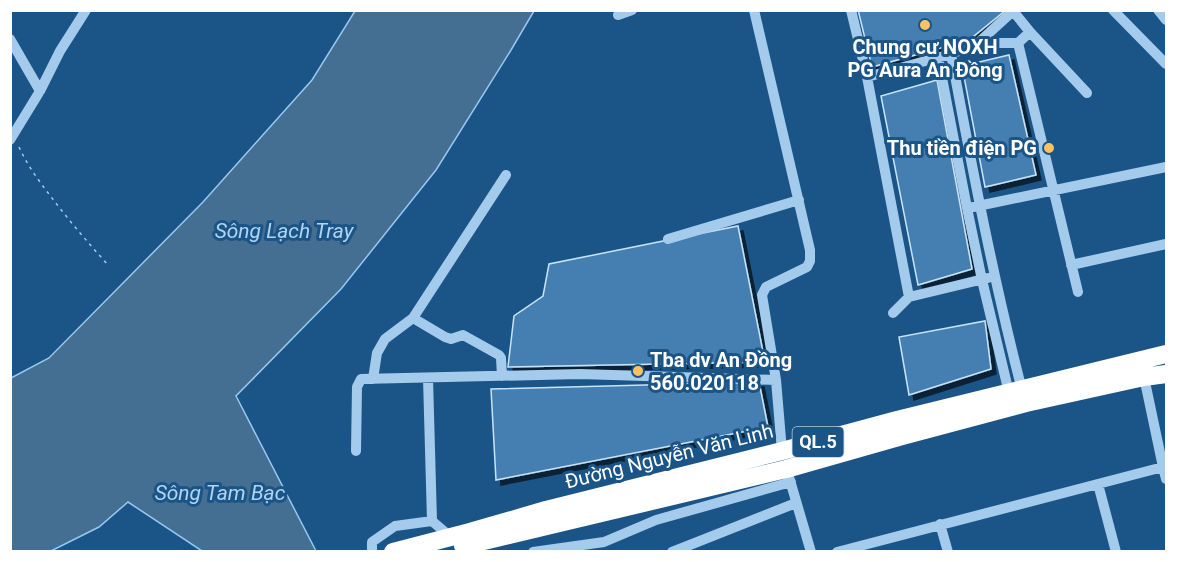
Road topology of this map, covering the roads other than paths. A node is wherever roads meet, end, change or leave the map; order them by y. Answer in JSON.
{"nodes":[{"id":1,"x":86,"y":10,"type":"edge"},
{"id":2,"x":632,"y":10,"type":"edge"},
{"id":3,"x":754,"y":10,"type":"edge"},
{"id":4,"x":851,"y":10,"type":"edge"},
{"id":5,"x":1113,"y":10,"type":"edge"},
{"id":6,"x":1158,"y":10,"type":"edge"},
{"id":7,"x":1014,"y":11,"type":"edge"},
{"id":8,"x":618,"y":15,"type":"dead end"},
{"id":9,"x":1167,"y":20,"type":"edge"},
{"id":10,"x":1030,"y":32,"type":"junction"},
{"id":11,"x":10,"y":39,"type":"edge"},
{"id":12,"x":978,"y":43,"type":"junction"},
{"id":13,"x":1018,"y":43,"type":"junction"},
{"id":14,"x":951,"y":54,"type":"junction"},
{"id":15,"x":938,"y":57,"type":"junction"},
{"id":16,"x":1167,"y":64,"type":"edge"},
{"id":17,"x":867,"y":77,"type":"junction"},
{"id":18,"x":40,"y":91,"type":"junction"},
{"id":19,"x":1087,"y":93,"type":"dead end"},
{"id":20,"x":12,"y":137,"type":"edge"},
{"id":21,"x":1167,"y":167,"type":"edge"},
{"id":22,"x":506,"y":174,"type":"dead end"},
{"id":23,"x":1053,"y":190,"type":"junction"},
{"id":24,"x":799,"y":200,"type":"junction"},
{"id":25,"x":979,"y":206,"type":"junction"},
{"id":26,"x":967,"y":208,"type":"junction"},
{"id":27,"x":668,"y":239,"type":"dead end"},
{"id":28,"x":1167,"y":244,"type":"edge"},
{"id":29,"x":1071,"y":265,"type":"junction"},
{"id":30,"x":994,"y":276,"type":"junction"},
{"id":31,"x":982,"y":280,"type":"junction"},
{"id":32,"x":1078,"y":292,"type":"dead end"},
{"id":33,"x":909,"y":297,"type":"junction"},
{"id":34,"x":893,"y":313,"type":"dead end"},
{"id":35,"x":413,"y":318,"type":"junction"},
{"id":36,"x":1167,"y":354,"type":"edge"},
{"id":37,"x":1167,"y":374,"type":"edge"},
{"id":38,"x":502,"y":376,"type":"junction"},
{"id":39,"x":1144,"y":377,"type":"junction"},
{"id":40,"x":428,"y":378,"type":"junction"},
{"id":41,"x":373,"y":379,"type":"junction"},
{"id":42,"x":776,"y":380,"type":"junction"},
{"id":43,"x":1017,"y":398,"type":"junction"},
{"id":44,"x":356,"y":451,"type":"dead end"},
{"id":45,"x":1163,"y":467,"type":"junction"},
{"id":46,"x":786,"y":468,"type":"junction"},
{"id":47,"x":1167,"y":480,"type":"edge"},
{"id":48,"x":1098,"y":484,"type":"junction"},
{"id":49,"x":796,"y":503,"type":"junction"},
{"id":50,"x":432,"y":521,"type":"junction"},
{"id":51,"x":940,"y":524,"type":"junction"},
{"id":52,"x":469,"y":542,"type":"edge"},
{"id":53,"x":372,"y":552,"type":"edge"},
{"id":54,"x":393,"y":552,"type":"edge"},
{"id":55,"x":444,"y":552,"type":"edge"},
{"id":56,"x":533,"y":552,"type":"edge"},
{"id":57,"x":672,"y":552,"type":"edge"},
{"id":58,"x":811,"y":552,"type":"edge"},
{"id":59,"x":837,"y":552,"type":"edge"},
{"id":60,"x":948,"y":552,"type":"edge"},
{"id":61,"x":1116,"y":552,"type":"edge"}],
"edges":[{"from":1,"to":18,"type":"street"},
{"from":2,"to":8,"type":"street"},
{"from":3,"to":24,"type":"street"},
{"from":4,"to":17,"type":"street"},
{"from":5,"to":16,"type":"street"},
{"from":6,"to":9,"type":"street"},
{"from":7,"to":10,"type":"street"},
{"from":7,"to":12,"type":"street"},
{"from":10,"to":13,"type":"street"},
{"from":10,"to":19,"type":"street"},
{"from":11,"to":18,"type":"street"},
{"from":12,"to":13,"type":"street"},
{"from":12,"to":14,"type":"street"},
{"from":13,"to":23,"type":"street"},
{"from":14,"to":15,"type":"street"},
{"from":14,"to":25,"type":"street"},
{"from":15,"to":17,"type":"street"},
{"from":15,"to":26,"type":"street"},
{"from":17,"to":33,"type":"street"},
{"from":18,"to":20,"type":"street"},
{"from":21,"to":23,"type":"street"},
{"from":22,"to":35,"type":"street"},
{"from":23,"to":25,"type":"street"},
{"from":23,"to":29,"type":"street"},
{"from":24,"to":27,"type":"street"},
{"from":24,"to":42,"type":"street"},
{"from":25,"to":26,"type":"street"},
{"from":25,"to":30,"type":"street"},
{"from":26,"to":31,"type":"street"},
{"from":28,"to":29,"type":"street"},
{"from":29,"to":32,"type":"street"},
{"from":30,"to":31,"type":"street"},
{"from":30,"to":43,"type":"street"},
{"from":31,"to":33,"type":"street"},
{"from":31,"to":43,"type":"street"},
{"from":33,"to":34,"type":"street"},
{"from":35,"to":38,"type":"street"},
{"from":35,"to":41,"type":"street"},
{"from":36,"to":43,"type":"highway","name":"Đường Nguyễn Văn Linh","number":"QL.5"},
{"from":37,"to":39,"type":"highway","name":"Đường Nguyễn Văn Linh","number":"QL.5"},
{"from":38,"to":40,"type":"street"},
{"from":38,"to":42,"type":"street"},
{"from":39,"to":43,"type":"highway","name":"Đường Nguyễn Văn Linh","number":"QL.5"},
{"from":39,"to":45,"type":"street"},
{"from":40,"to":41,"type":"street"},
{"from":40,"to":50,"type":"street"},
{"from":41,"to":44,"type":"street"},
{"from":42,"to":46,"type":"street"},
{"from":43,"to":46,"type":"highway","name":"Đường Nguyễn Văn Linh","number":"QL.5"},
{"from":45,"to":47,"type":"street"},
{"from":45,"to":48,"type":"street"},
{"from":46,"to":49,"type":"street"},
{"from":46,"to":52,"type":"highway","name":"Đường Nguyễn Văn Linh","number":"QL.5"},
{"from":46,"to":56,"type":"street"},
{"from":48,"to":51,"type":"street"},
{"from":48,"to":61,"type":"street"},
{"from":49,"to":57,"type":"street"},
{"from":49,"to":58,"type":"street"},
{"from":50,"to":52,"type":"street"},
{"from":50,"to":53,"type":"street"},
{"from":51,"to":59,"type":"street"},
{"from":51,"to":60,"type":"street"},
{"from":52,"to":54,"type":"highway","name":"Đường Nguyễn Văn Linh","number":"QL.5"},
{"from":52,"to":55,"type":"highway","name":"Đường Nguyễn Văn Linh","number":"QL.5"}]}
